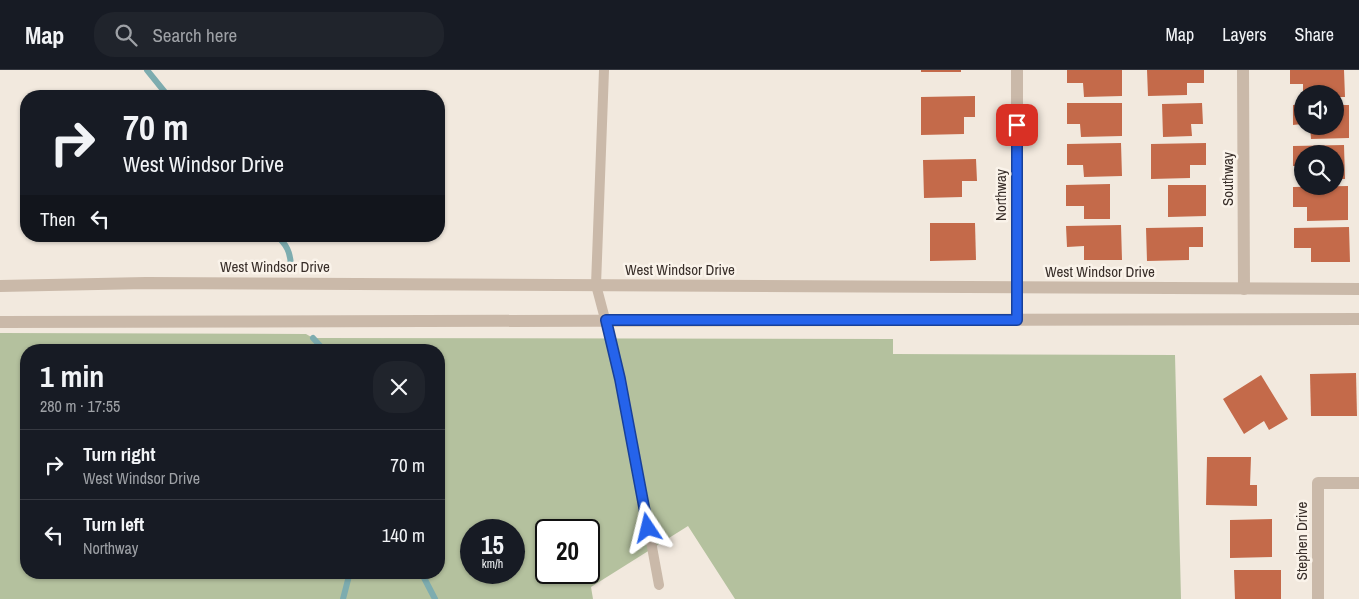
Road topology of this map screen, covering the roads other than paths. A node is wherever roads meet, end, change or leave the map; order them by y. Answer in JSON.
{"nodes":[{"id":1,"x":604,"y":70,"type":"edge"},
{"id":2,"x":1017,"y":70,"type":"edge"},
{"id":3,"x":1244,"y":70,"type":"edge"},
{"id":4,"x":596,"y":285,"type":"junction"},
{"id":5,"x":0,"y":286,"type":"edge"},
{"id":6,"x":1017,"y":288,"type":"junction"},
{"id":7,"x":1244,"y":289,"type":"junction"},
{"id":8,"x":1359,"y":289,"type":"edge"},
{"id":9,"x":1359,"y":319,"type":"edge"},
{"id":10,"x":606,"y":320,"type":"junction"},
{"id":11,"x":1017,"y":320,"type":"junction"},
{"id":12,"x":0,"y":322,"type":"edge"},
{"id":13,"x":1359,"y":483,"type":"edge"},
{"id":14,"x":658,"y":585,"type":"dead end"},
{"id":15,"x":1318,"y":599,"type":"edge"}],
"edges":[{"from":1,"to":4,"type":"lane"},
{"from":2,"to":6,"type":"street","name":"Northway"},
{"from":3,"to":7,"type":"street","name":"Southway"},
{"from":4,"to":5,"type":"street","name":"West Windsor Drive"},
{"from":4,"to":6,"type":"street","name":"West Windsor Drive"},
{"from":4,"to":10,"type":"lane"},
{"from":6,"to":7,"type":"street","name":"West Windsor Drive"},
{"from":6,"to":11,"type":"street","name":"Northway"},
{"from":7,"to":8,"type":"street","name":"West Windsor Drive"},
{"from":9,"to":11,"type":"street"},
{"from":10,"to":11,"type":"street"},
{"from":10,"to":12,"type":"street"},
{"from":10,"to":14,"type":"lane"},
{"from":13,"to":15,"type":"street","name":"Stephen Drive"}]}
